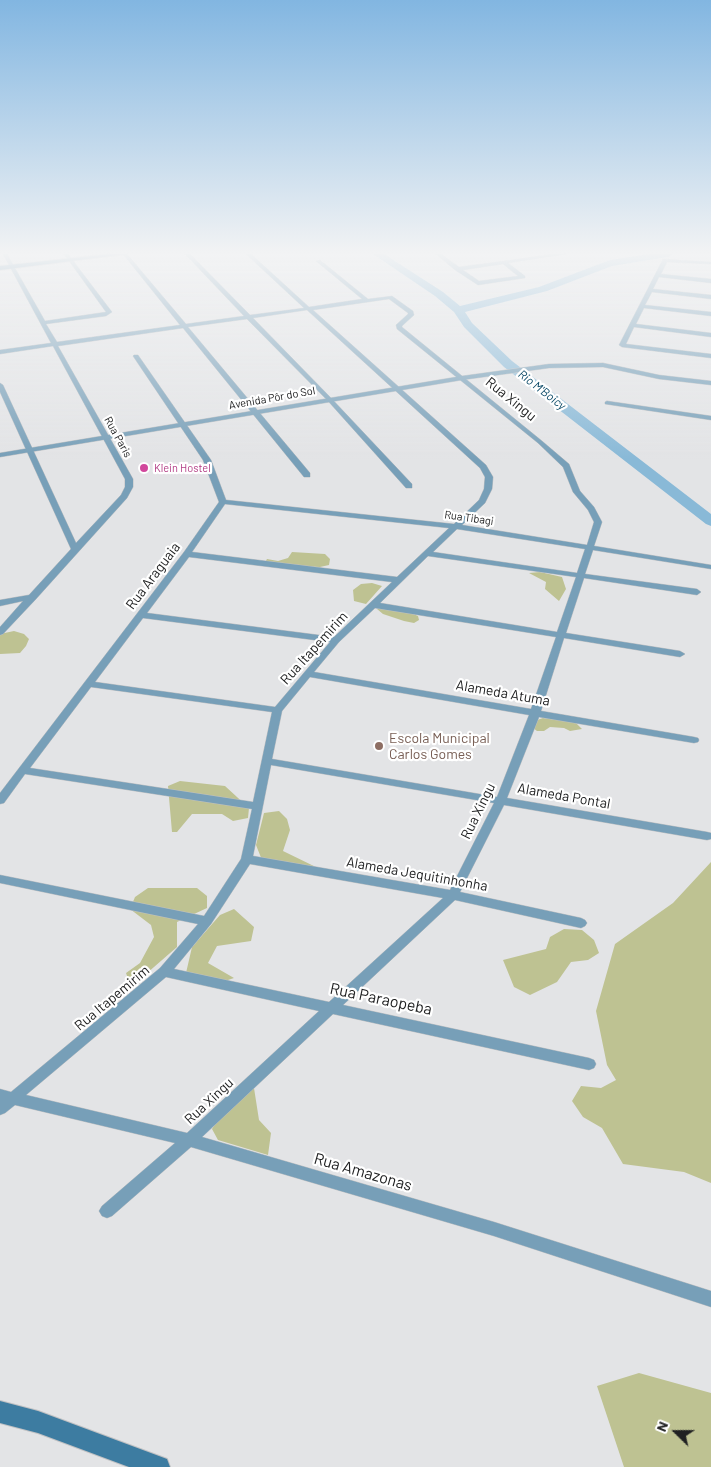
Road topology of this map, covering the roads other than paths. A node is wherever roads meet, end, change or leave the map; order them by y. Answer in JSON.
{"nodes":[{"id":1,"x":46,"y":322,"type":"edge"},
{"id":2,"x":181,"y":322,"type":"edge"},
{"id":3,"x":209,"y":322,"type":"edge"},
{"id":4,"x":253,"y":322,"type":"edge"},
{"id":5,"x":323,"y":322,"type":"edge"},
{"id":6,"x":401,"y":322,"type":"edge"},
{"id":7,"x":42,"y":323,"type":"joint"},
{"id":8,"x":632,"y":325,"type":"joint"},
{"id":9,"x":184,"y":326,"type":"junction"},
{"id":10,"x":711,"y":335,"type":"edge"},
{"id":11,"x":54,"y":344,"type":"junction"},
{"id":12,"x":0,"y":352,"type":"edge"},
{"id":13,"x":136,"y":356,"type":"dead end"},
{"id":14,"x":711,"y":356,"type":"edge"},
{"id":15,"x":603,"y":368,"type":"junction"},
{"id":16,"x":638,"y":373,"type":"junction"},
{"id":17,"x":462,"y":378,"type":"junction"},
{"id":18,"x":632,"y":378,"type":"junction"},
{"id":19,"x":711,"y":383,"type":"edge"},
{"id":20,"x":0,"y":385,"type":"edge"},
{"id":21,"x":396,"y":389,"type":"junction"},
{"id":22,"x":711,"y":390,"type":"edge"},
{"id":23,"x":330,"y":400,"type":"junction"},
{"id":24,"x":607,"y":403,"type":"dead end"},
{"id":25,"x":256,"y":412,"type":"junction"},
{"id":26,"x":711,"y":418,"type":"edge"},
{"id":27,"x":183,"y":425,"type":"junction"},
{"id":28,"x":106,"y":437,"type":"junction"},
{"id":29,"x":29,"y":450,"type":"junction"},
{"id":30,"x":0,"y":455,"type":"edge"},
{"id":31,"x":308,"y":475,"type":"dead end"},
{"id":32,"x":410,"y":486,"type":"dead end"},
{"id":33,"x":223,"y":502,"type":"junction"},
{"id":34,"x":455,"y":526,"type":"junction"},
{"id":35,"x":591,"y":547,"type":"junction"},
{"id":36,"x":75,"y":549,"type":"junction"},
{"id":37,"x":187,"y":554,"type":"junction"},
{"id":38,"x":428,"y":554,"type":"junction"},
{"id":39,"x":711,"y":567,"type":"edge"},
{"id":40,"x":581,"y":576,"type":"junction"},
{"id":41,"x":398,"y":580,"type":"junction"},
{"id":42,"x":697,"y":592,"type":"dead end"},
{"id":43,"x":34,"y":596,"type":"junction"},
{"id":44,"x":0,"y":603,"type":"edge"},
{"id":45,"x":374,"y":605,"type":"junction"},
{"id":46,"x":142,"y":615,"type":"junction"},
{"id":47,"x":0,"y":632,"type":"edge"},
{"id":48,"x":562,"y":634,"type":"junction"},
{"id":49,"x":336,"y":640,"type":"junction"},
{"id":50,"x":680,"y":654,"type":"dead end"},
{"id":51,"x":307,"y":674,"type":"junction"},
{"id":52,"x":89,"y":684,"type":"junction"},
{"id":53,"x":276,"y":710,"type":"junction"},
{"id":54,"x":535,"y":713,"type":"junction"},
{"id":55,"x":694,"y":740,"type":"dead end"},
{"id":56,"x":267,"y":762,"type":"junction"},
{"id":57,"x":23,"y":770,"type":"junction"},
{"id":58,"x":0,"y":800,"type":"edge"},
{"id":59,"x":501,"y":800,"type":"junction"},
{"id":60,"x":258,"y":806,"type":"junction"},
{"id":61,"x":707,"y":836,"type":"dead end"},
{"id":62,"x":247,"y":859,"type":"junction"},
{"id":63,"x":0,"y":879,"type":"edge"},
{"id":64,"x":453,"y":895,"type":"junction"},
{"id":65,"x":207,"y":921,"type":"junction"},
{"id":66,"x":581,"y":922,"type":"dead end"},
{"id":67,"x":164,"y":972,"type":"junction"},
{"id":68,"x":333,"y":1007,"type":"junction"},
{"id":69,"x":589,"y":1064,"type":"dead end"},
{"id":70,"x":6,"y":1097,"type":"edge"},
{"id":71,"x":0,"y":1109,"type":"edge"},
{"id":72,"x":189,"y":1140,"type":"junction"},
{"id":73,"x":107,"y":1211,"type":"dead end"},
{"id":74,"x":711,"y":1299,"type":"edge"},
{"id":75,"x":0,"y":1412,"type":"edge"},
{"id":76,"x":159,"y":1467,"type":"edge"}],
"edges":[{"from":1,"to":7,"type":"street"},
{"from":2,"to":9,"type":"street"},
{"from":3,"to":9,"type":"street"},
{"from":4,"to":23,"type":"street"},
{"from":5,"to":21,"type":"street","name":"Rua Itapemirim"},
{"from":6,"to":17,"type":"street","name":"Rua Xingu"},
{"from":7,"to":11,"type":"street","name":"Rua Paris"},
{"from":8,"to":10,"type":"street"},
{"from":8,"to":14,"type":"street"},
{"from":9,"to":11,"type":"street"},
{"from":9,"to":25,"type":"street"},
{"from":11,"to":12,"type":"street"},
{"from":11,"to":28,"type":"street","name":"Rua Paris"},
{"from":13,"to":27,"type":"street"},
{"from":15,"to":16,"type":"street","name":"Avenida Pôr do Sol"},
{"from":15,"to":17,"type":"street","name":"Avenida Pôr do Sol"},
{"from":15,"to":18,"type":"street","name":"Avenida Pôr do Sol"},
{"from":16,"to":18,"type":"street"},
{"from":16,"to":19,"type":"street","name":"Avenida Pôr do Sol"},
{"from":17,"to":21,"type":"street","name":"Avenida Pôr do Sol"},
{"from":17,"to":35,"type":"street","name":"Rua Xingu"},
{"from":18,"to":22,"type":"street","name":"Avenida Pôr do Sol"},
{"from":20,"to":29,"type":"street"},
{"from":21,"to":23,"type":"street","name":"Avenida Pôr do Sol"},
{"from":21,"to":34,"type":"street","name":"Rua Itapemirim"},
{"from":23,"to":25,"type":"street","name":"Avenida Pôr do Sol"},
{"from":23,"to":32,"type":"street"},
{"from":24,"to":26,"type":"street"},
{"from":25,"to":27,"type":"street","name":"Avenida Pôr do Sol"},
{"from":25,"to":31,"type":"street"},
{"from":27,"to":28,"type":"street","name":"Avenida Pôr do Sol"},
{"from":27,"to":33,"type":"street"},
{"from":28,"to":29,"type":"street","name":"Avenida Pôr do Sol"},
{"from":28,"to":36,"type":"street","name":"Rua Paris"},
{"from":29,"to":30,"type":"street","name":"Avenida Pôr do Sol"},
{"from":29,"to":36,"type":"street"},
{"from":33,"to":34,"type":"street","name":"Rua Tibagi"},
{"from":33,"to":37,"type":"street","name":"Rua Araguaia"},
{"from":34,"to":35,"type":"street","name":"Rua Tibagi"},
{"from":34,"to":38,"type":"street","name":"Rua Itapemirim"},
{"from":35,"to":39,"type":"street","name":"Rua Tibagi"},
{"from":35,"to":40,"type":"street","name":"Rua Xingu"},
{"from":36,"to":43,"type":"street","name":"Rua Paris"},
{"from":37,"to":41,"type":"street"},
{"from":37,"to":46,"type":"street","name":"Rua Araguaia"},
{"from":38,"to":40,"type":"street"},
{"from":38,"to":41,"type":"street","name":"Rua Itapemirim"},
{"from":40,"to":42,"type":"street"},
{"from":40,"to":48,"type":"street","name":"Rua Xingu"},
{"from":41,"to":45,"type":"street","name":"Rua Itapemirim"},
{"from":43,"to":44,"type":"street"},
{"from":43,"to":47,"type":"street","name":"Rua Paris"},
{"from":45,"to":48,"type":"street"},
{"from":45,"to":49,"type":"street","name":"Rua Itapemirim"},
{"from":46,"to":49,"type":"street"},
{"from":46,"to":52,"type":"street","name":"Rua Araguaia"},
{"from":48,"to":50,"type":"street"},
{"from":48,"to":54,"type":"street","name":"Rua Xingu"},
{"from":49,"to":51,"type":"street","name":"Rua Itapemirim"},
{"from":51,"to":53,"type":"street","name":"Rua Itapemirim"},
{"from":51,"to":54,"type":"street","name":"Alameda Atuma"},
{"from":52,"to":53,"type":"street"},
{"from":52,"to":57,"type":"street","name":"Rua Araguaia"},
{"from":53,"to":56,"type":"street","name":"Rua Itapemirim"},
{"from":54,"to":55,"type":"street","name":"Alameda Atuma"},
{"from":54,"to":59,"type":"street","name":"Rua Xingu"},
{"from":56,"to":59,"type":"street","name":"Alameda Pontal"},
{"from":56,"to":60,"type":"street","name":"Rua Itapemirim"},
{"from":57,"to":58,"type":"street","name":"Rua Araguaia"},
{"from":57,"to":60,"type":"street"},
{"from":59,"to":61,"type":"street","name":"Alameda Pontal"},
{"from":59,"to":64,"type":"street","name":"Rua Xingu"},
{"from":60,"to":62,"type":"street","name":"Rua Itapemirim"},
{"from":62,"to":64,"type":"street","name":"Alameda Jequitinhonha"},
{"from":62,"to":65,"type":"street","name":"Rua Itapemirim"},
{"from":63,"to":65,"type":"street"},
{"from":64,"to":66,"type":"street","name":"Alameda Jequitinhonha"},
{"from":64,"to":68,"type":"street","name":"Rua Xingu"},
{"from":65,"to":67,"type":"street","name":"Rua Itapemirim"},
{"from":67,"to":68,"type":"street","name":"Rua Paraopeba"},
{"from":67,"to":70,"type":"street","name":"Rua Itapemirim"},
{"from":68,"to":69,"type":"street","name":"Rua Paraopeba"},
{"from":68,"to":72,"type":"street","name":"Rua Xingu"},
{"from":70,"to":71,"type":"street","name":"Rua Itapemirim"},
{"from":70,"to":72,"type":"street","name":"Rua Amazonas"},
{"from":72,"to":73,"type":"street","name":"Rua Xingu"},
{"from":72,"to":74,"type":"street","name":"Rua Amazonas"},
{"from":75,"to":76,"type":"main road"}]}
